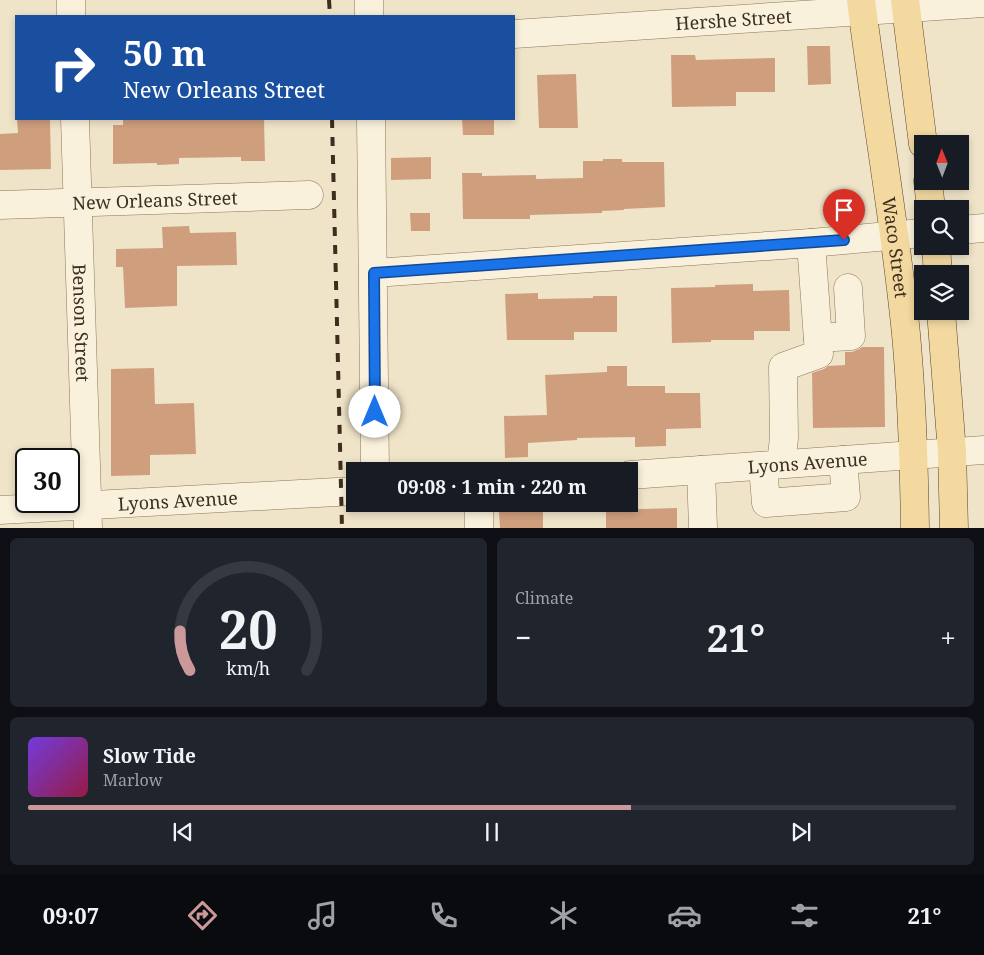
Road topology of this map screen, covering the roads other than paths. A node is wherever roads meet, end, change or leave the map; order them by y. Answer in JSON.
{"nodes":[{"id":1,"x":71,"y":0,"type":"edge"},
{"id":2,"x":369,"y":0,"type":"edge"},
{"id":3,"x":984,"y":3,"type":"edge"},
{"id":4,"x":905,"y":4,"type":"edge"},
{"id":5,"x":862,"y":5,"type":"edge"},
{"id":6,"x":71,"y":15,"type":"edge"},
{"id":7,"x":369,"y":15,"type":"edge"},
{"id":8,"x":515,"y":34,"type":"edge"},
{"id":9,"x":75,"y":120,"type":"edge"},
{"id":10,"x":371,"y":120,"type":"edge"},
{"id":11,"x":922,"y":135,"type":"edge"},
{"id":12,"x":309,"y":195,"type":"dead end"},
{"id":13,"x":78,"y":202,"type":"junction"},
{"id":14,"x":0,"y":205,"type":"edge"},
{"id":15,"x":984,"y":228,"type":"edge"},
{"id":16,"x":969,"y":229,"type":"edge"},
{"id":17,"x":914,"y":234,"type":"edge"},
{"id":18,"x":894,"y":235,"type":"junction"},
{"id":19,"x":811,"y":243,"type":"junction"},
{"id":20,"x":374,"y":273,"type":"junction"},
{"id":21,"x":848,"y":288,"type":"dead end"},
{"id":22,"x":942,"y":320,"type":"edge"},
{"id":23,"x":818,"y":338,"type":"junction"},
{"id":24,"x":984,"y":450,"type":"edge"},
{"id":25,"x":952,"y":452,"type":"junction"},
{"id":26,"x":914,"y":455,"type":"junction"},
{"id":27,"x":843,"y":460,"type":"junction"},
{"id":28,"x":375,"y":462,"type":"edge"},
{"id":29,"x":772,"y":464,"type":"junction"},
{"id":30,"x":701,"y":470,"type":"junction"},
{"id":31,"x":638,"y":474,"type":"edge"},
{"id":32,"x":346,"y":492,"type":"edge"},
{"id":33,"x":0,"y":510,"type":"edge"},
{"id":34,"x":479,"y":512,"type":"edge"},
{"id":35,"x":88,"y":516,"type":"edge"},
{"id":36,"x":479,"y":528,"type":"edge"},
{"id":37,"x":703,"y":528,"type":"edge"},
{"id":38,"x":915,"y":528,"type":"edge"},
{"id":39,"x":954,"y":528,"type":"edge"}],
"edges":[{"from":1,"to":6,"type":"street"},
{"from":2,"to":7,"type":"street"},
{"from":3,"to":4,"type":"street","name":"Hershe Street"},
{"from":4,"to":5,"type":"street","name":"Hershe Street"},
{"from":4,"to":11,"type":"main road"},
{"from":5,"to":8,"type":"street","name":"Hershe Street"},
{"from":5,"to":18,"type":"main road","name":"Waco Street"},
{"from":9,"to":13,"type":"street","name":"Benson Street"},
{"from":10,"to":20,"type":"street"},
{"from":12,"to":13,"type":"street","name":"New Orleans Street"},
{"from":13,"to":14,"type":"street","name":"New Orleans Street"},
{"from":13,"to":35,"type":"street","name":"Benson Street"},
{"from":15,"to":16,"type":"street"},
{"from":17,"to":18,"type":"street"},
{"from":18,"to":19,"type":"street"},
{"from":18,"to":26,"type":"main road","name":"Waco Street"},
{"from":19,"to":20,"type":"street"},
{"from":19,"to":23,"type":"street"},
{"from":20,"to":28,"type":"street"},
{"from":21,"to":23,"type":"street"},
{"from":22,"to":25,"type":"main road"},
{"from":23,"to":29,"type":"street"},
{"from":24,"to":25,"type":"street","name":"Lyons Avenue"},
{"from":25,"to":26,"type":"street","name":"Lyons Avenue"},
{"from":25,"to":39,"type":"main road"},
{"from":26,"to":27,"type":"street","name":"Lyons Avenue"},
{"from":26,"to":38,"type":"main road","name":"Waco Street"},
{"from":27,"to":29,"type":"street","name":"Lyons Avenue"},
{"from":27,"to":29,"type":"street"},
{"from":29,"to":30,"type":"street","name":"Lyons Avenue"},
{"from":30,"to":31,"type":"street","name":"Lyons Avenue"},
{"from":30,"to":37,"type":"street"},
{"from":32,"to":35,"type":"street","name":"Lyons Avenue"},
{"from":33,"to":35,"type":"street","name":"Lyons Avenue"},
{"from":34,"to":36,"type":"street"}]}
